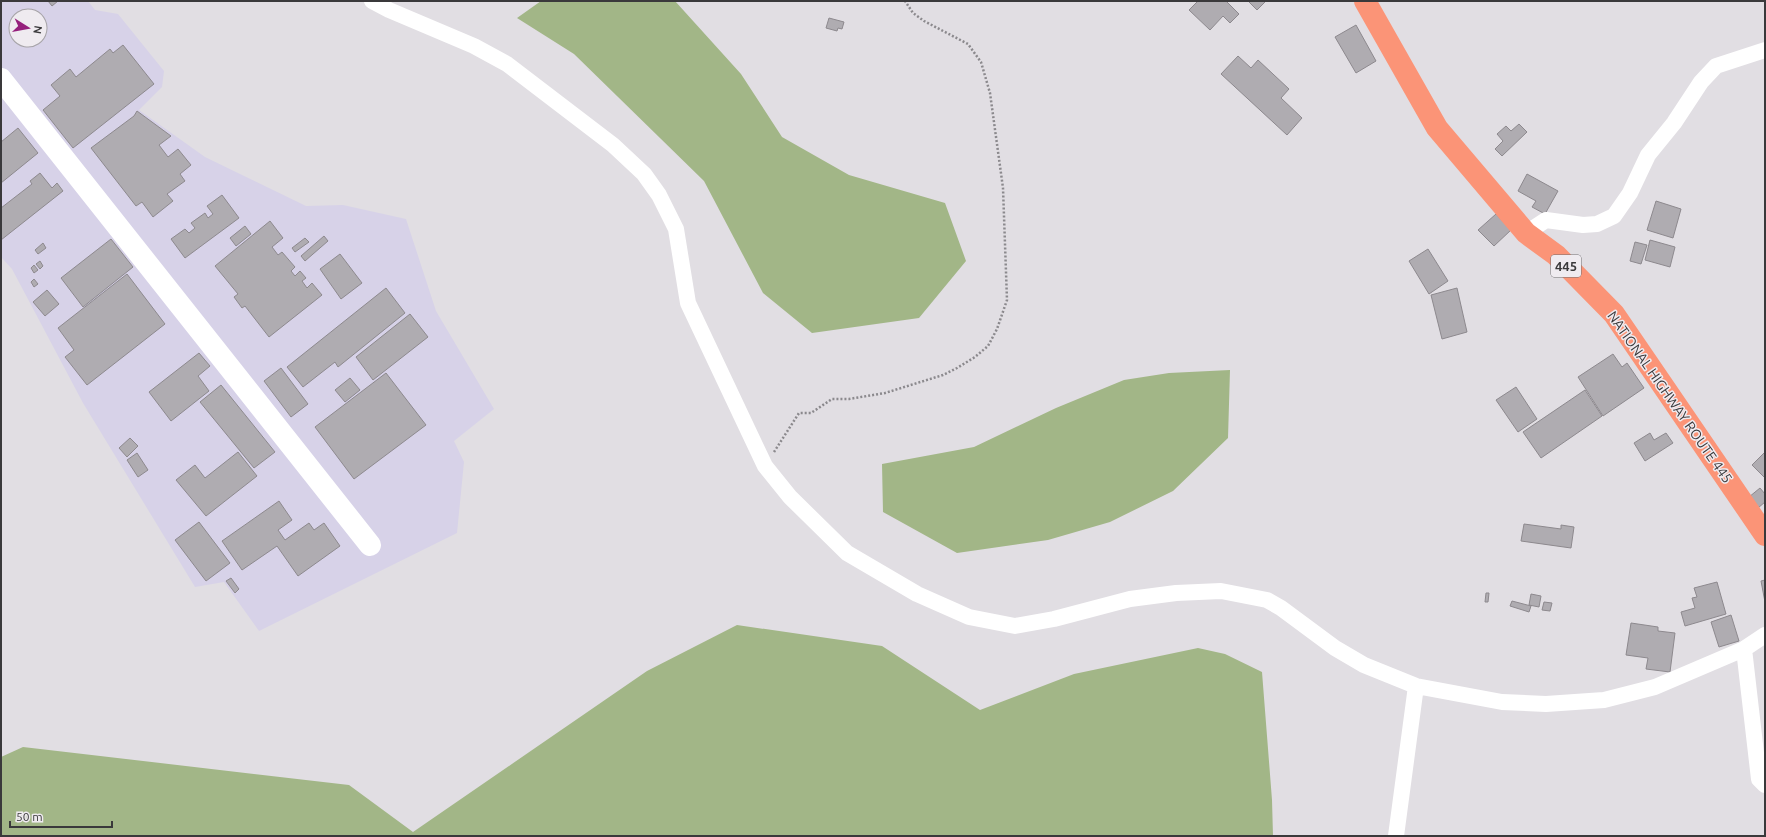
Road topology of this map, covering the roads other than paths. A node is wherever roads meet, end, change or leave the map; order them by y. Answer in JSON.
{"nodes":[{"id":1,"x":372,"y":1,"type":"edge"},
{"id":2,"x":1365,"y":1,"type":"edge"},
{"id":3,"x":1765,"y":50,"type":"edge"},
{"id":4,"x":1,"y":79,"type":"edge"},
{"id":5,"x":1526,"y":233,"type":"junction"},
{"id":6,"x":1765,"y":535,"type":"edge"},
{"id":7,"x":370,"y":545,"type":"dead end"},
{"id":8,"x":1765,"y":636,"type":"edge"},
{"id":9,"x":1744,"y":648,"type":"junction"},
{"id":10,"x":1416,"y":686,"type":"junction"},
{"id":11,"x":1765,"y":785,"type":"edge"},
{"id":12,"x":1396,"y":836,"type":"edge"}],
"edges":[{"from":1,"to":10,"type":"street"},
{"from":2,"to":5,"type":"highway","name":"NATIONAL HIGHWAY ROUTE 445","number":"445"},
{"from":3,"to":5,"type":"street"},
{"from":4,"to":7,"type":"street"},
{"from":5,"to":6,"type":"highway","name":"NATIONAL HIGHWAY ROUTE 445","number":"445"},
{"from":8,"to":9,"type":"street"},
{"from":9,"to":10,"type":"street"},
{"from":9,"to":11,"type":"street"},
{"from":10,"to":12,"type":"street"}]}
